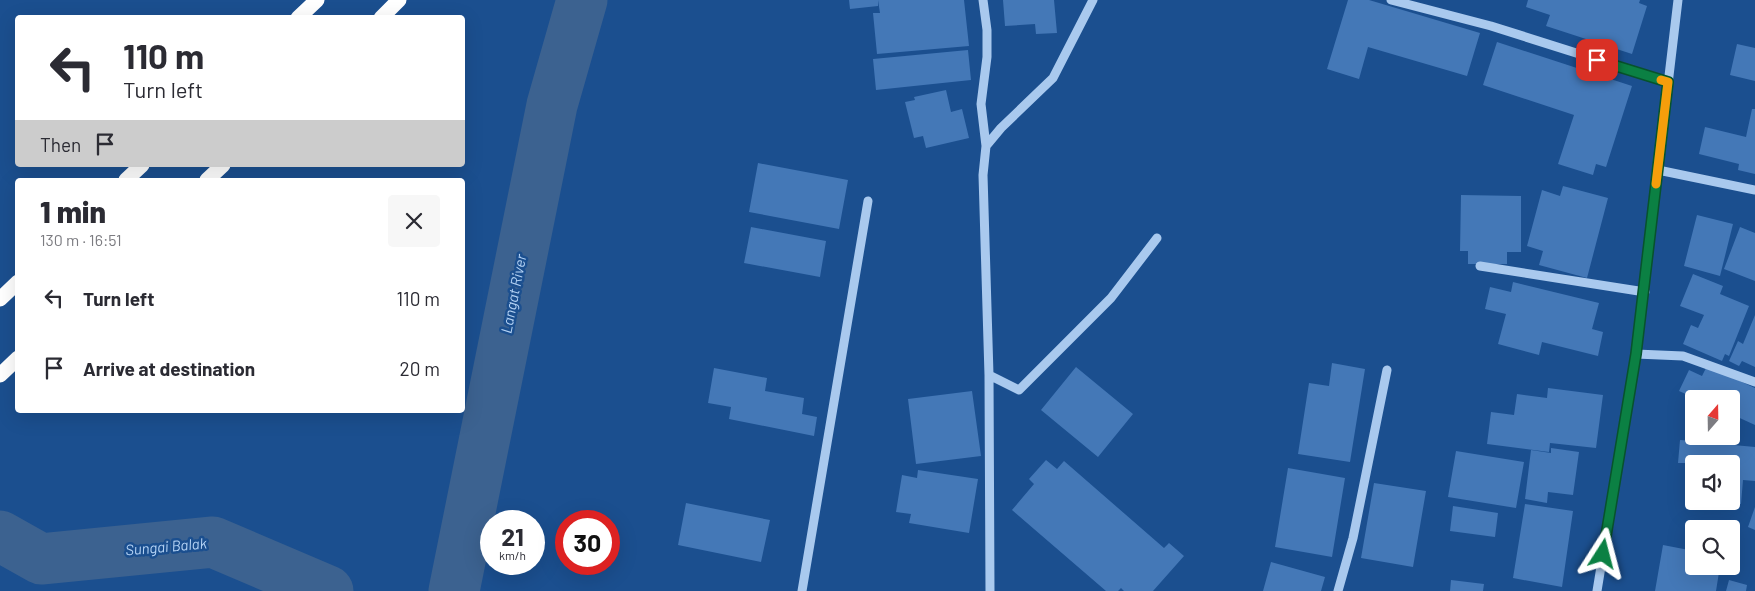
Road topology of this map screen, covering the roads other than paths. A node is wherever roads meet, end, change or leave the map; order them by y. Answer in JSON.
{"nodes":[{"id":1,"x":317,"y":0,"type":"edge"},
{"id":2,"x":399,"y":0,"type":"edge"},
{"id":3,"x":983,"y":0,"type":"edge"},
{"id":4,"x":1093,"y":0,"type":"edge"},
{"id":5,"x":1391,"y":0,"type":"edge"},
{"id":6,"x":1678,"y":0,"type":"edge"},
{"id":7,"x":301,"y":15,"type":"edge"},
{"id":8,"x":384,"y":15,"type":"edge"},
{"id":9,"x":1668,"y":82,"type":"junction"},
{"id":10,"x":986,"y":146,"type":"junction"},
{"id":11,"x":140,"y":167,"type":"edge"},
{"id":12,"x":221,"y":167,"type":"edge"},
{"id":13,"x":1658,"y":170,"type":"junction"},
{"id":14,"x":128,"y":178,"type":"edge"},
{"id":15,"x":209,"y":178,"type":"edge"},
{"id":16,"x":1755,"y":190,"type":"edge"},
{"id":17,"x":868,"y":201,"type":"dead end"},
{"id":18,"x":1157,"y":238,"type":"dead end"},
{"id":19,"x":1480,"y":266,"type":"dead end"},
{"id":20,"x":15,"y":285,"type":"edge"},
{"id":21,"x":1644,"y":292,"type":"junction"},
{"id":22,"x":0,"y":299,"type":"edge"},
{"id":23,"x":1636,"y":354,"type":"junction"},
{"id":24,"x":15,"y":360,"type":"edge"},
{"id":25,"x":1387,"y":370,"type":"dead end"},
{"id":26,"x":0,"y":375,"type":"edge"},
{"id":27,"x":989,"y":375,"type":"junction"},
{"id":28,"x":1755,"y":382,"type":"edge"},
{"id":29,"x":802,"y":591,"type":"edge"},
{"id":30,"x":990,"y":591,"type":"edge"},
{"id":31,"x":1338,"y":591,"type":"edge"},
{"id":32,"x":1597,"y":591,"type":"edge"}],
"edges":[{"from":1,"to":7,"type":"highway"},
{"from":2,"to":8,"type":"highway"},
{"from":3,"to":10,"type":"street"},
{"from":4,"to":10,"type":"street"},
{"from":5,"to":9,"type":"street"},
{"from":6,"to":9,"type":"street"},
{"from":9,"to":13,"type":"street"},
{"from":10,"to":27,"type":"street"},
{"from":11,"to":14,"type":"highway"},
{"from":12,"to":15,"type":"highway"},
{"from":13,"to":16,"type":"street"},
{"from":13,"to":21,"type":"street"},
{"from":17,"to":29,"type":"street"},
{"from":18,"to":27,"type":"street"},
{"from":19,"to":21,"type":"street"},
{"from":20,"to":22,"type":"highway"},
{"from":21,"to":23,"type":"street"},
{"from":23,"to":28,"type":"street"},
{"from":23,"to":32,"type":"street"},
{"from":24,"to":26,"type":"highway"},
{"from":25,"to":31,"type":"street"},
{"from":27,"to":30,"type":"street"}]}
